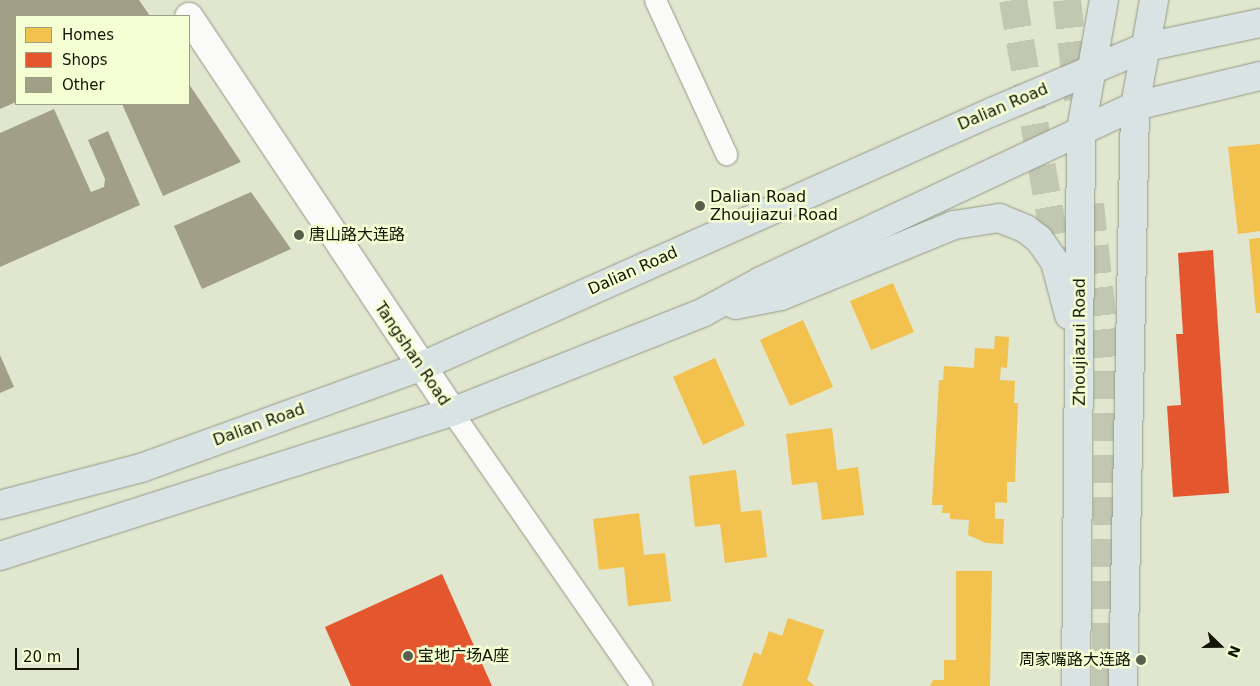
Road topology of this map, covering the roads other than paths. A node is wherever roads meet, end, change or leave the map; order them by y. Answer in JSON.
{"nodes":[{"id":1,"x":178,"y":0,"type":"edge"},
{"id":2,"x":655,"y":0,"type":"edge"},
{"id":3,"x":1104,"y":0,"type":"edge"},
{"id":4,"x":1154,"y":0,"type":"edge"},
{"id":5,"x":187,"y":15,"type":"edge"},
{"id":6,"x":190,"y":20,"type":"edge"},
{"id":7,"x":1260,"y":23,"type":"edge"},
{"id":8,"x":1146,"y":47,"type":"junction"},
{"id":9,"x":1089,"y":70,"type":"junction"},
{"id":10,"x":1260,"y":76,"type":"edge"},
{"id":11,"x":1135,"y":106,"type":"junction"},
{"id":12,"x":1081,"y":130,"type":"junction"},
{"id":13,"x":726,"y":154,"type":"dead end"},
{"id":14,"x":704,"y":312,"type":"junction"},
{"id":15,"x":420,"y":367,"type":"junction"},
{"id":16,"x":452,"y":412,"type":"junction"},
{"id":17,"x":1079,"y":414,"type":"junction"},
{"id":18,"x":0,"y":505,"type":"edge"},
{"id":19,"x":0,"y":556,"type":"edge"},
{"id":20,"x":642,"y":686,"type":"edge"},
{"id":21,"x":1076,"y":686,"type":"edge"},
{"id":22,"x":1123,"y":686,"type":"edge"}],
"edges":[{"from":1,"to":5,"type":"street","name":"Tangshan Road"},
{"from":2,"to":13,"type":"street"},
{"from":3,"to":9,"type":"main road","name":"Zhoujiazui Road"},
{"from":4,"to":8,"type":"main road"},
{"from":6,"to":15,"type":"street","name":"Tangshan Road"},
{"from":7,"to":8,"type":"main road","name":"Dalian Road"},
{"from":8,"to":9,"type":"main road","name":"Dalian Road"},
{"from":8,"to":11,"type":"main road"},
{"from":9,"to":12,"type":"main road","name":"Zhoujiazui Road"},
{"from":9,"to":15,"type":"main road","name":"Dalian Road"},
{"from":10,"to":11,"type":"main road"},
{"from":11,"to":12,"type":"main road"},
{"from":11,"to":22,"type":"main road"},
{"from":12,"to":14,"type":"main road"},
{"from":12,"to":17,"type":"main road","name":"Zhoujiazui Road"},
{"from":14,"to":16,"type":"main road"},
{"from":14,"to":17,"type":"main road"},
{"from":15,"to":16,"type":"street","name":"Tangshan Road"},
{"from":15,"to":18,"type":"main road","name":"Dalian Road"},
{"from":16,"to":19,"type":"main road"},
{"from":16,"to":20,"type":"street","name":"Tangshan Road"},
{"from":17,"to":21,"type":"main road","name":"Zhoujiazui Road"}]}
